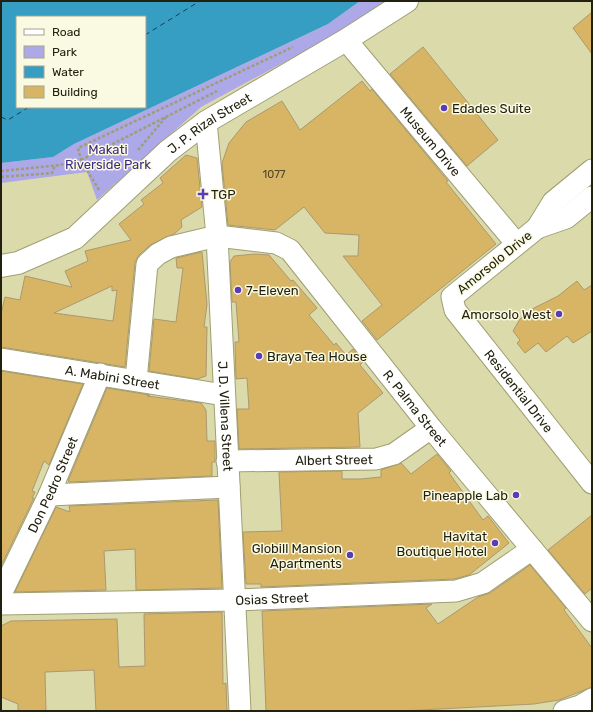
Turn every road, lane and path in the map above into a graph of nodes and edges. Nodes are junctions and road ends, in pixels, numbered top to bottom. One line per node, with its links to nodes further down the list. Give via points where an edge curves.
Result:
1 (407, 1): 2 (main road, J. P. Rizal Street)
2 (346, 40): 4 (main road, J. P. Rizal Street); 15 (street, Museum Drive)
3 (295, 46): 6 (path, via 78,148)
4 (206, 122): 14 (street, J. D. Villena Street); 16 (main road, J. P. Rizal Street, via 168,151 75,238 18,263)
5 (134, 154): 6 (path, via 166,117)
6 (79, 160): 7 (path); 11 (path, via 100,191)
7 (55, 165): 9 (path); 10 (path, via 52,173)
8 (592, 170): 13 (street, Amorsolo Drive, via 553,202)
9 (1, 171)
10 (1, 177)
11 (105, 186)
12 (592, 197): 13 (street, Amorsolo Drive, via 566,218)
13 (537, 228): 15 (street, Amorsolo Drive)
14 (217, 236): 20 (street, via 171,247 147,264); 21 (street, J. D. Villena Street); 22 (street, R. Palma Street, via 276,243 290,250)
15 (516, 243): 17 (street, Amorsolo Drive)
16 (1, 266)
17 (452, 296): 24 (street, Residential Drive, via 455,310)
18 (1, 359): 19 (street, A. Mabini Street)
19 (100, 374): 20 (street, A. Mabini Street); 26 (street, Don Pedro Street)
20 (136, 380): 21 (street, A. Mabini Street)
21 (224, 395): 23 (street, J. D. Villena Street)
22 (432, 428): 23 (street, Albert Street, via 394,454 376,459); 27 (street, R. Palma Street)
23 (227, 461): 25 (street, J. D. Villena Street)
24 (592, 483)
25 (229, 487): 26 (street); 29 (street, J. D. Villena Street)
26 (49, 495): 28 (street, Don Pedro Street)
27 (532, 549): 29 (street, Osias Street, via 483,583 456,592); 31 (street, R. Palma Street)
28 (1, 594)
29 (234, 600): 30 (street, Osias Street); 33 (street, J. D. Villena Street)
30 (1, 604)
31 (592, 621)
32 (592, 699): 34 (street)
33 (240, 711)
34 (564, 711)

